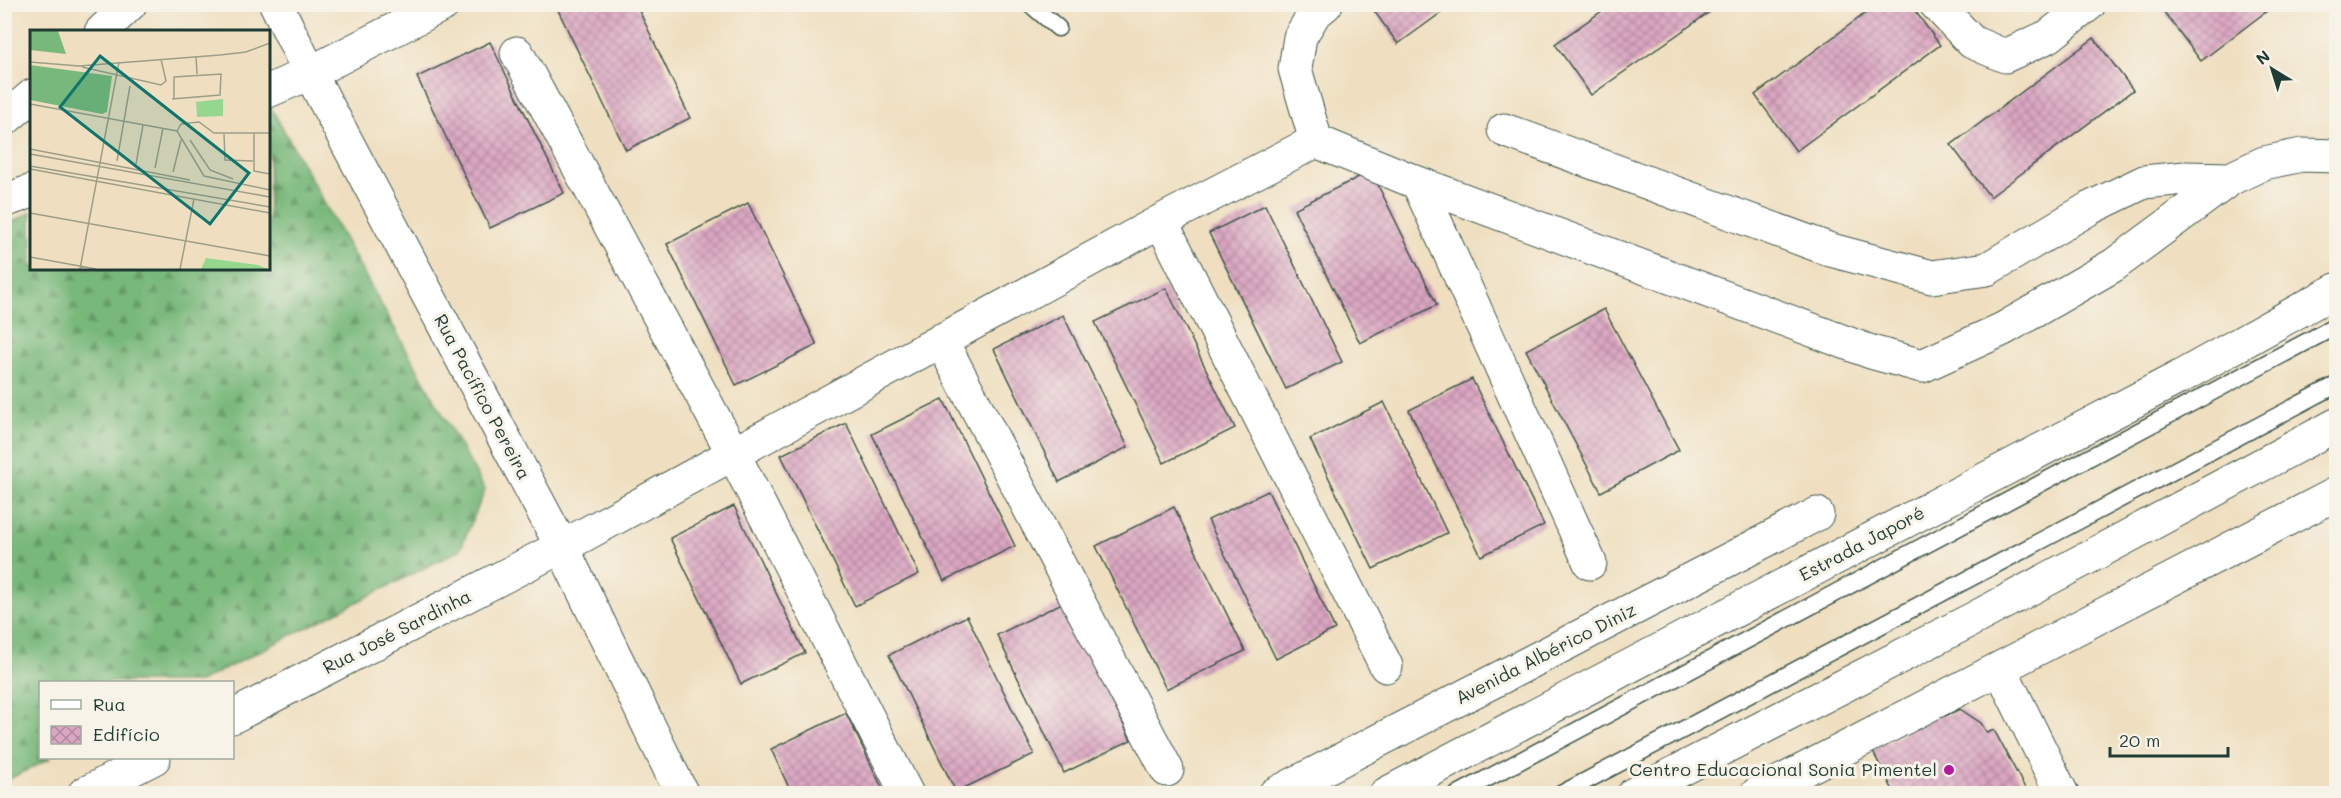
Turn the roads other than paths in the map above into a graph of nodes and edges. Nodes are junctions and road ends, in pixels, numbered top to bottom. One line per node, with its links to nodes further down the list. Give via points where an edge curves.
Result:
1 (130, 4): 9 (street)
2 (276, 4): 11 (street, Rua Pacífico Pereira)
3 (444, 4): 11 (street)
4 (1030, 4): 8 (lane)
5 (1326, 4): 16 (street, via 1314,14 1300,36 1295,69)
6 (1936, 4): 7 (street, via 1972,42 2005,56 2049,36)
7 (2089, 4)
8 (1058, 28)
9 (103, 30)
10 (517, 53): 28 (street)
11 (310, 73): 12 (street); 31 (street, Rua Pacífico Pereira)
12 (270, 90)
13 (30, 98): 14 (street)
14 (4, 120)
15 (1504, 130): 18 (street, via 1831,250 1932,277 1987,270 2090,208 2144,182)
16 (1316, 141): 19 (street); 22 (street, Rua José Sardinha)
17 (2337, 156): 18 (street, via 2302,155 2264,163)
18 (2230, 179): 19 (street, via 2114,265 2003,329 1922,366 1871,352)
19 (1418, 183): 32 (street)
20 (30, 192): 21 (street)
21 (4, 201)
22 (1161, 221): 25 (street, Rua José Sardinha); 33 (street)
23 (2337, 290): 42 (street, Estrada Japoré, via 2180,377)
24 (2337, 326): 43 (lane)
25 (941, 340): 28 (street, Rua José Sardinha); 37 (street)
26 (2337, 385): 44 (lane)
27 (2337, 425): 45 (street, via 1976,618)
28 (733, 453): 31 (street, Rua José Sardinha); 40 (street)
29 (2337, 495): 34 (street)
30 (1817, 514): 41 (street, Avenida Albérico Diniz)
31 (562, 547): 35 (street, Rua José Sardinha); 39 (street, Rua Pacífico Pereira)
32 (1590, 563)
33 (1386, 666)
34 (2000, 668): 46 (street); 47 (street)
35 (234, 716)
36 (152, 759): 38 (street)
37 (1167, 770)
38 (84, 794)
39 (682, 794)
40 (907, 794)
41 (1275, 794)
42 (1386, 794)
43 (1458, 794)
44 (1561, 794)
45 (1634, 794)
46 (1757, 794)
47 (2062, 794)

